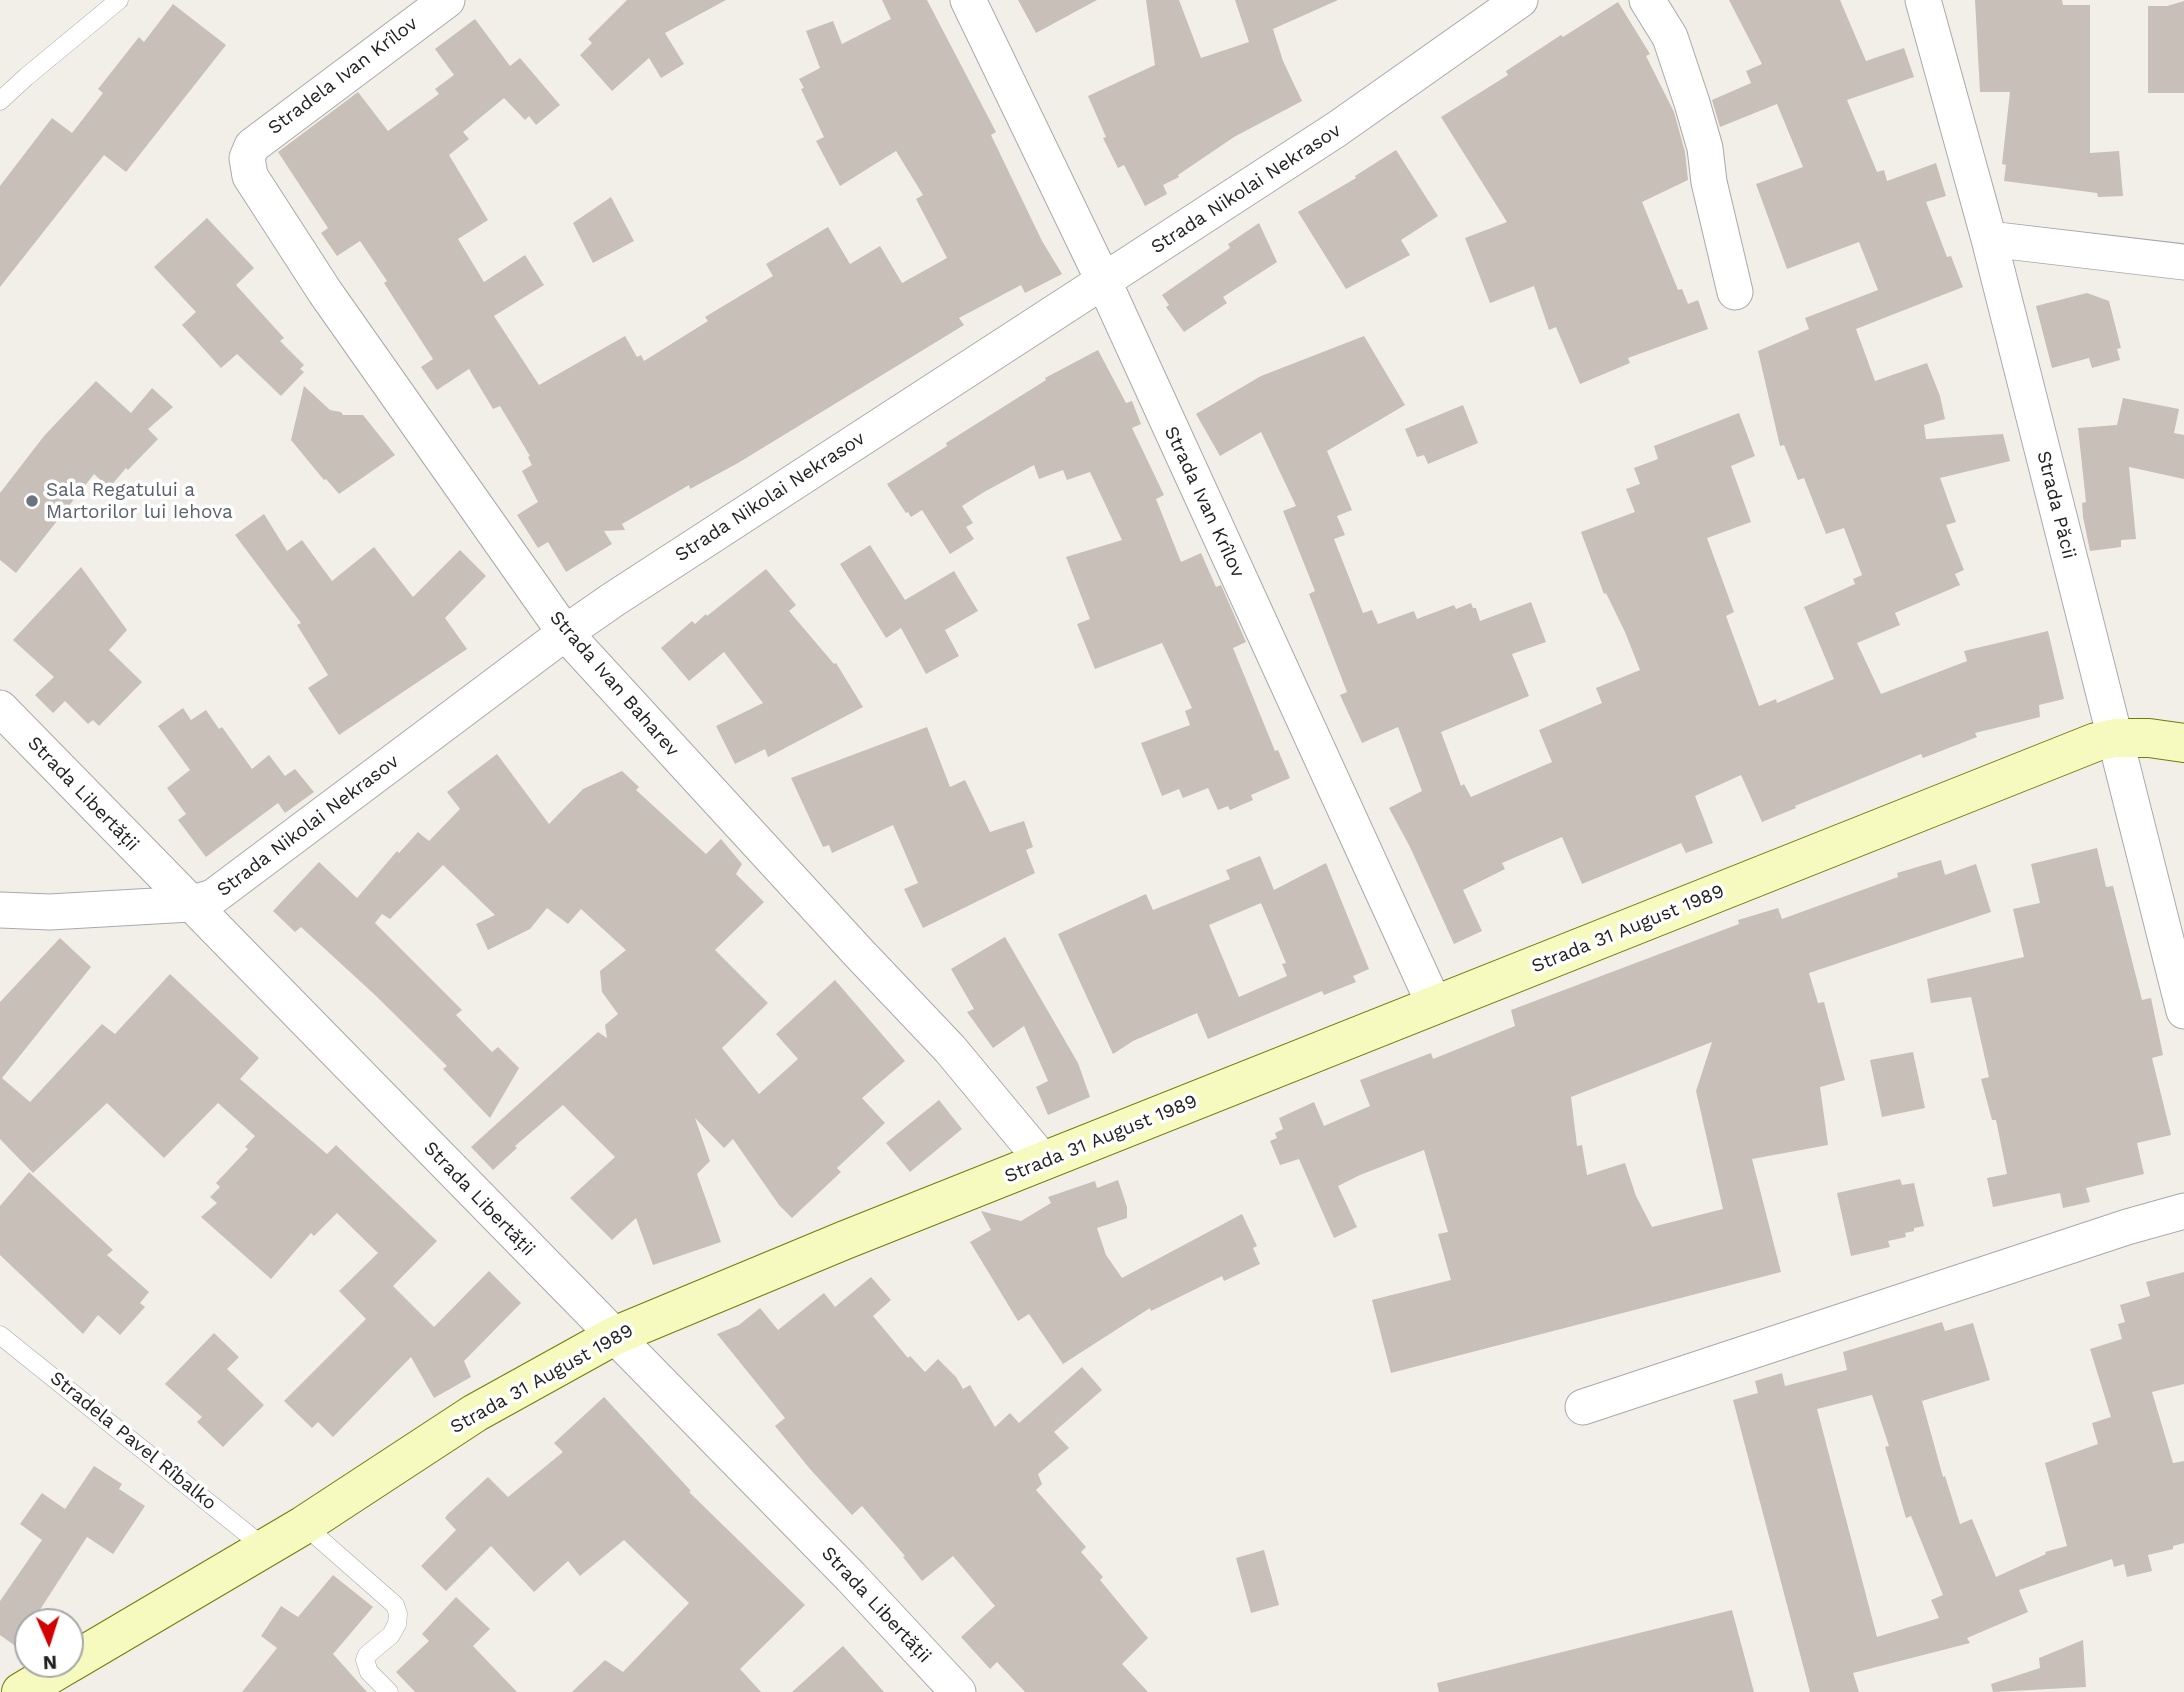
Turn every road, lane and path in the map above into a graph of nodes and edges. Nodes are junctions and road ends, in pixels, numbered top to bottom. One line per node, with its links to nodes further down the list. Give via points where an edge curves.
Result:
1 (119, 0): 7 (lane)
2 (447, 0): 8 (street, Stradela Ivan Krîlov, via 269,131 251,146)
3 (968, 0): 11 (street, Strada Ivan Krîlov)
4 (1520, 0): 11 (street, Strada Nikolai Nekrasov, via 1336,129)
5 (1647, 0): 12 (street, via 1670,37 1692,103)
6 (1923, 0): 9 (street, Strada Păcii)
7 (0, 101)
8 (247, 158): 13 (street, Strada Ivan Baharev, via 250,176 325,292)
9 (1989, 239): 10 (street); 15 (street, Strada Păcii)
10 (2184, 262)
11 (1104, 282): 13 (street, Strada Nikolai Nekrasov); 19 (street, Strada Ivan Krîlov)
12 (1735, 292)
13 (565, 633): 17 (street, Strada Nikolai Nekrasov, via 213,897); 21 (street, Strada Ivan Baharev, via 950,1049)
14 (0, 708): 17 (street, Strada Libertății)
15 (2115, 738): 16 (main road, Strada 31 August 1989); 19 (main road, Strada 31 August 1989); 20 (street, Strada Păcii)
16 (2184, 743)
17 (190, 904): 18 (street, Strada Nikolai Nekrasov, via 50,912); 24 (street, Strada Libertății)
18 (0, 910)
19 (1435, 1006): 21 (main road, Strada 31 August 1989)
20 (2184, 1011)
21 (1044, 1162): 24 (main road, Strada 31 August 1989)
22 (2184, 1210): 25 (street)
23 (0, 1335): 27 (lane, Stradela Pavel Rîbalko)
24 (614, 1336): 26 (main road, Strada 31 August 1989, via 475,1413); 32 (street, Strada Libertății)
25 (1583, 1407)
26 (304, 1525): 27 (main road, Strada 31 August 1989); 31 (lane, via 395,1605 397,1624 365,1660 369,1672)
27 (265, 1548): 28 (main road, Strada 31 August 1989)
28 (84, 1654)
29 (44, 1678): 30 (main road, Strada 31 August 1989)
30 (21, 1692)
31 (389, 1692)
32 (958, 1692)

